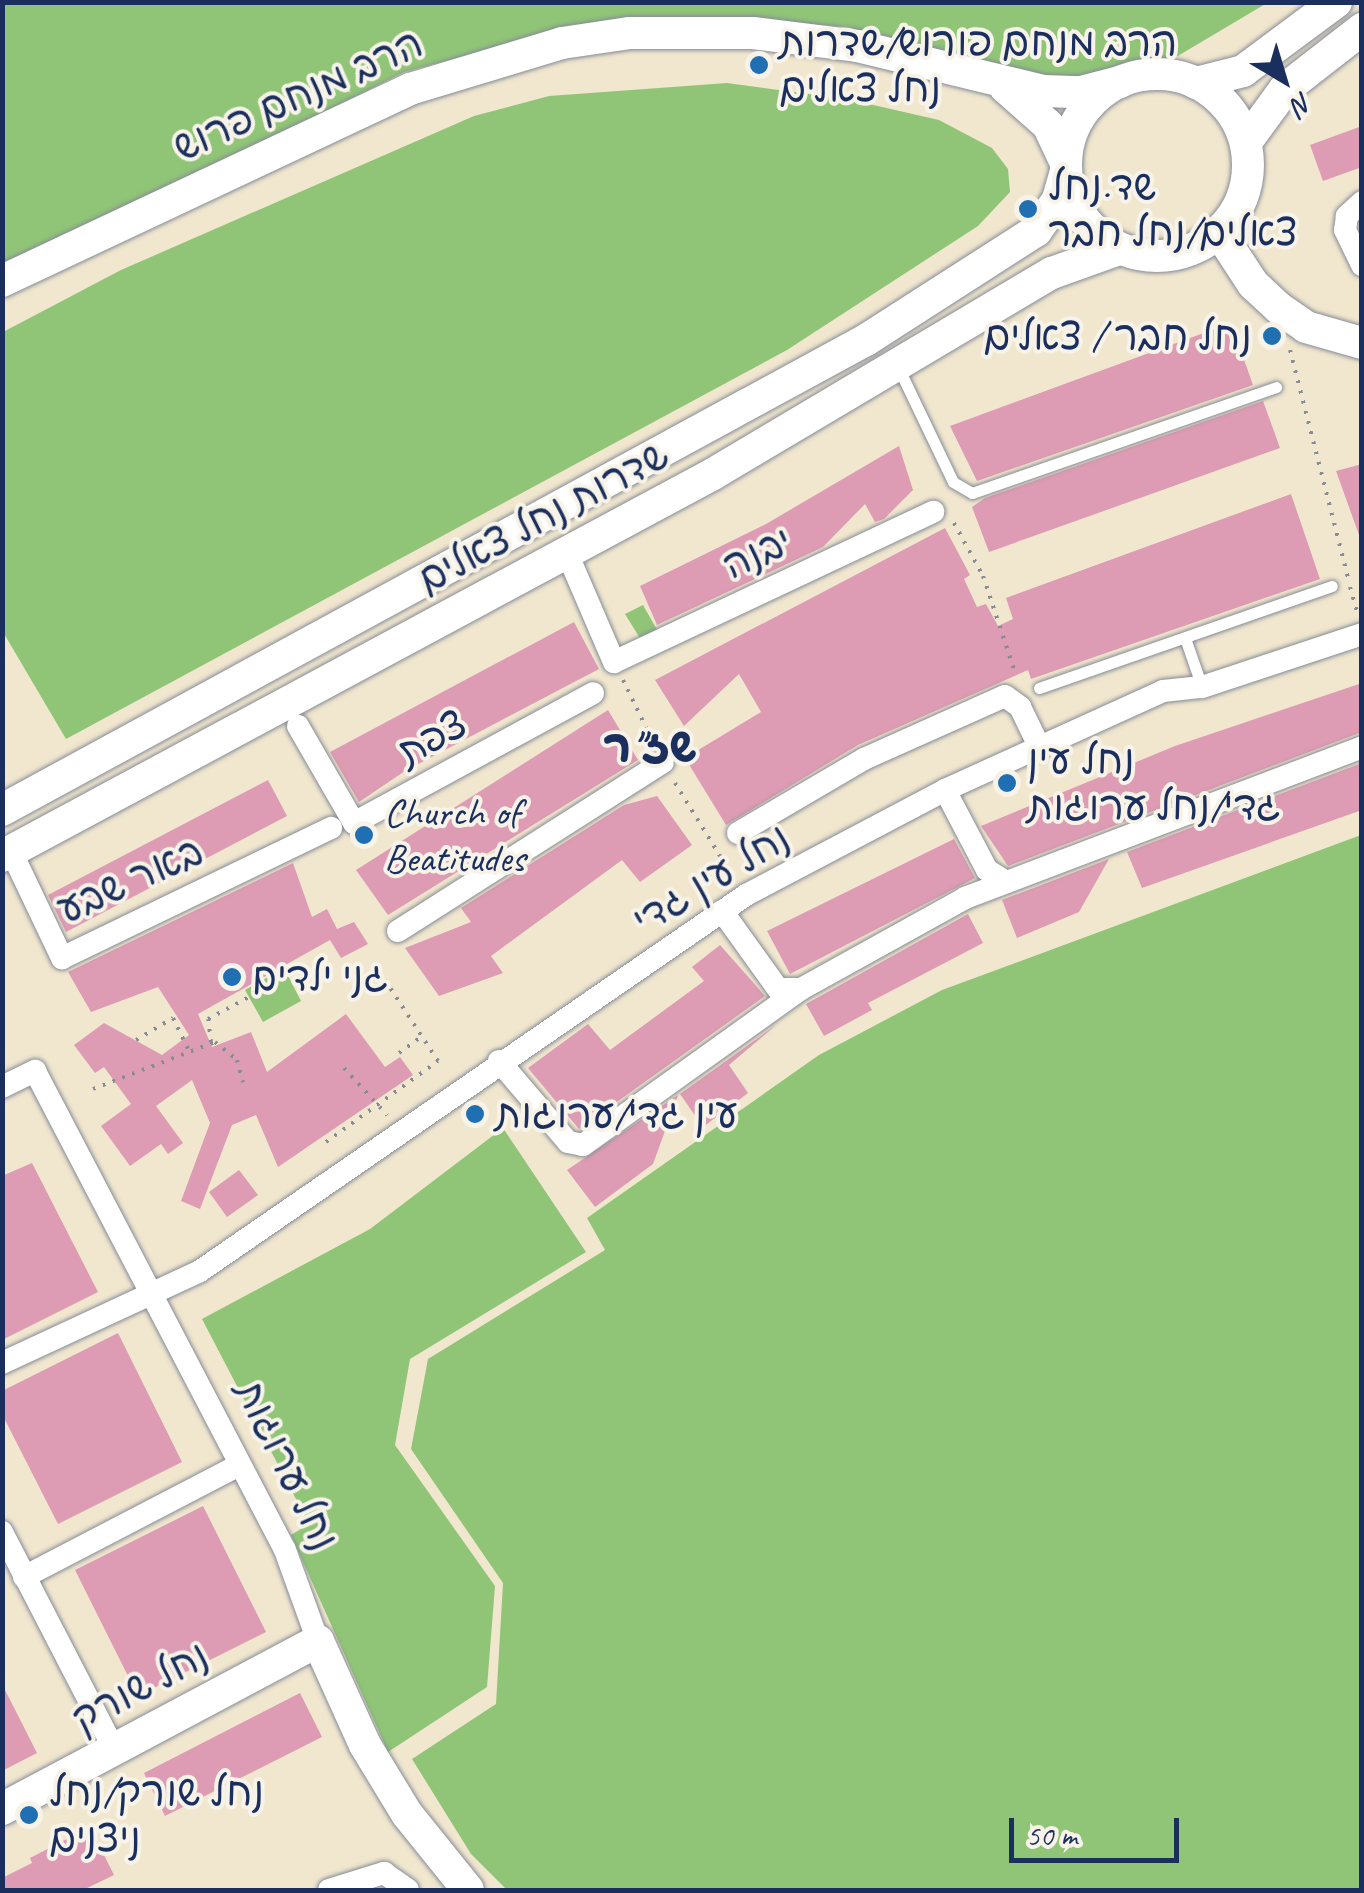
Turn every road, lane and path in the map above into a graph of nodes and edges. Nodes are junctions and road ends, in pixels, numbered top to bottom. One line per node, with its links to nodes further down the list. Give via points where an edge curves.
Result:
1 (1336, 2): 5 (main road, via 1244,71)
2 (1362, 29): 6 (main road, via 1285,89)
3 (997, 82): 4 (main road, הרב מנחם פרוש, via 1056,93); 7 (main road, הרב מנחם פרוש, via 1041,116); 12 (main road, הרב מנחם פרוש, via 857,46 753,33 630,33 562,44 410,89)
4 (1120, 82): 5 (main road, via 1158,74); 7 (main road, via 1082,115)
5 (1196, 82): 6 (main road, via 1228,107)
6 (1246, 142): 9 (main road, via 1244,193)
7 (1066, 167): 10 (main road, via 1085,222); 31 (main road, שדרות נחל צאלים, via 1058,199 1036,231 866,340)
8 (1362, 202): 11 (street, via 1347,216 1345,230)
9 (1219, 232): 10 (main road, via 1172,256); 13 (main road, via 1253,284)
10 (1119, 248): 15 (main road, שדרות נחל צאלים, via 1052,272)
11 (1362, 265)
12 (2, 281)
13 (1306, 327): 14 (main road); 20 (path, via 1290,351)
14 (1362, 342)
15 (898, 368): 16 (lane, via 953,482 972,493); 18 (main road, שדרות נחל צאלים)
16 (1276, 388)
17 (939, 509): 18 (street, יבנה, via 614,662); 22 (path, via 983,576)
18 (567, 553): 34 (main road, שדרות נחל צאלים)
19 (1332, 586): 21 (lane)
20 (1362, 632): 23 (street, נחל עין גדי)
21 (1185, 638): 23 (lane); 24 (lane)
22 (1017, 678)
23 (1202, 687): 28 (street, נחל עין גדי, via 1163,691)
24 (1038, 688)
25 (593, 693): 26 (street, צפת, via 354,823)
26 (298, 726)
27 (1362, 747): 35 (street)
28 (1040, 748): 30 (street, נחל עין גדי); 33 (street, via 1020,706 1005,696 864,759)
29 (663, 762): 37 (street)
30 (945, 790): 35 (street, via 987,870); 36 (street, נחל עין גדי)
31 (2, 810)
32 (331, 828): 34 (street, באר שבע, via 62,958)
33 (738, 833)
34 (7, 854)
35 (1006, 882): 39 (street)
36 (722, 911): 39 (street, via 778,989); 46 (street, נחל עין גדי)
37 (398, 931)
38 (383, 976): 41 (path, via 426,1035)
39 (800, 989): 46 (street, via 583,1145 568,1142)
40 (249, 997): 43 (path, via 208,1019)
41 (420, 1038): 45 (path); 51 (path, via 438,1061)
42 (136, 1040): 44 (path, via 172,1018)
43 (211, 1042): 44 (path); 48 (path, via 237,1060)
44 (188, 1049): 50 (path)
45 (399, 1053)
46 (500, 1061): 52 (street, נחל עין גדי)
47 (344, 1068): 51 (path)
48 (243, 1082)
49 (2, 1087): 54 (street, נחל ערוגות, via 34,1072)
50 (93, 1089)
51 (378, 1103): 52 (path); 53 (path)
52 (400, 1131): 54 (street, נחל עין גדי, via 254,1236)
53 (326, 1142)
54 (155, 1293): 55 (street, נחל עין גדי); 56 (street, נחל ערוגות)
55 (2, 1363)
56 (239, 1465): 58 (street); 59 (street, נחל ערוגות, via 285,1550)
57 (2, 1532): 58 (street)
58 (24, 1577): 60 (street)
59 (318, 1640): 60 (main road, נחל שורק); 64 (main road, נחל ערוגות, via 366,1745 407,1814)
60 (114, 1750): 61 (main road, נחל שורק)
61 (2, 1808)
62 (329, 1890): 63 (street, via 384,1873)
63 (408, 1890)
64 (468, 1890)

